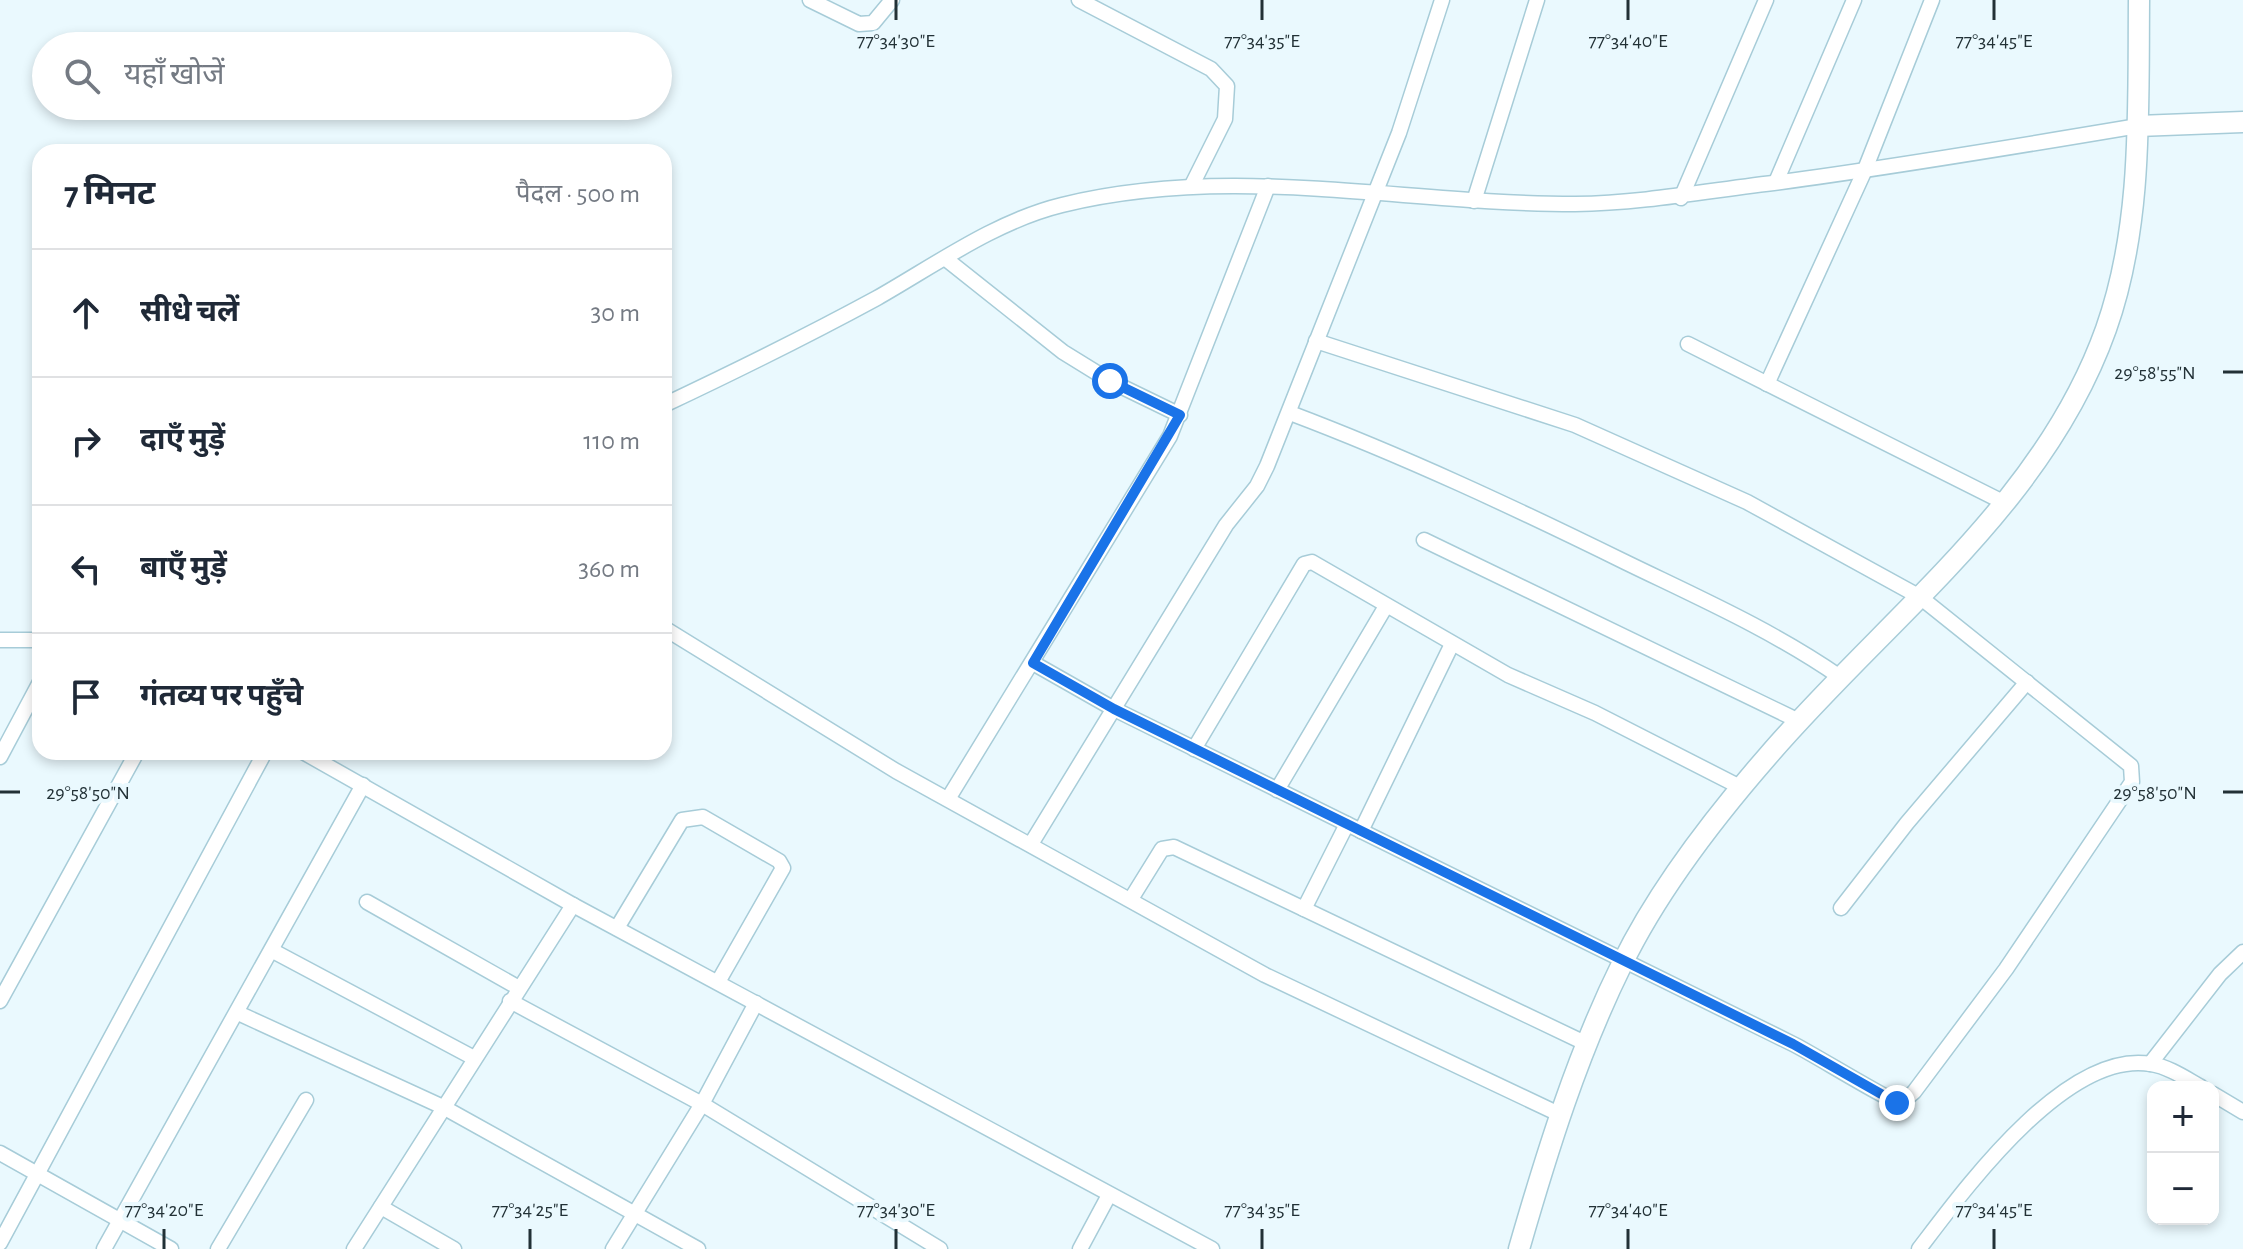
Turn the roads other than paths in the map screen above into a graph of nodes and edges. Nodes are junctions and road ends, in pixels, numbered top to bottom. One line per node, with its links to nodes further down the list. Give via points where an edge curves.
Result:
1 (810, 0): 2 (street, via 859,24 873,23)
2 (892, 0)
3 (1079, 0): 14 (street, via 1211,69 1227,86 1225,119)
4 (1442, 0): 16 (street)
5 (1537, 0): 18 (street)
6 (1766, 0): 17 (street)
7 (1854, 0): 13 (street)
8 (1932, 0): 12 (street)
9 (2139, 0): 11 (street)
10 (2243, 122): 11 (street)
11 (2138, 126): 12 (street); 26 (street, via 2124,269 2105,332 2034,467)
12 (1864, 172): 13 (street); 22 (street)
13 (1776, 182): 17 (street)
14 (1192, 185): 15 (street); 19 (street, via 1059,206 997,230)
15 (1268, 186): 16 (street); 25 (street)
16 (1374, 192): 18 (street); 20 (street)
17 (1681, 198): 18 (street, via 1572,204)
18 (1474, 201)
19 (946, 259): 23 (street, via 784,349); 25 (street, via 1063,352)
20 (1316, 341): 24 (street); 28 (street, via 1575,425 1747,502)
21 (1688, 344): 22 (street)
22 (1767, 384): 26 (street)
23 (672, 401)
24 (1290, 413): 35 (street, via 1388,450 1529,514 1758,625); 38 (street, via 1257,486 1226,525)
25 (1180, 415): 34 (street)
26 (2005, 503): 28 (street)
27 (1424, 540): 39 (street)
28 (1920, 597): 35 (street); 36 (street)
29 (1386, 606): 33 (street); 40 (street, via 1306,562); 47 (street)
30 (672, 633): 48 (street)
31 (0, 640): 32 (street)
32 (32, 640)
33 (1452, 644): 46 (street); 50 (street)
34 (1033, 663): 38 (street); 48 (street)
35 (1840, 677): 39 (street)
36 (2027, 682): 55 (street); 60 (street, via 2125,759 2134,777 2006,969 1906,1100 1891,1101 1846,1071)
37 (32, 697): 41 (street)
38 (1114, 709): 40 (street); 51 (street)
39 (1799, 721): 46 (street)
40 (1194, 749): 47 (street)
41 (0, 757)
42 (133, 760): 63 (street)
43 (261, 760): 77 (street)
44 (318, 760): 45 (street)
45 (363, 785): 54 (street); 58 (street)
46 (1742, 788): 60 (street)
47 (1277, 790): 49 (street)
48 (948, 799): 51 (street)
49 (1347, 824): 50 (street); 56 (street)
50 (1361, 831): 60 (street)
51 (1031, 844): 52 (street)
52 (1131, 899): 56 (street, via 1162,849 1170,847); 75 (street, via 1265,975)
53 (367, 902): 62 (street)
54 (573, 905): 57 (street); 62 (street)
55 (1841, 908)
56 (1304, 909): 66 (street)
57 (617, 928): 61 (street); 61 (street, via 682,820 703,817 783,868)
58 (273, 951): 65 (street); 67 (street)
59 (2243, 952): 68 (street)
60 (1623, 961): 66 (street)
61 (718, 982): 64 (street)
62 (515, 994): 67 (street); 72 (street)
63 (0, 1001)
64 (756, 1003): 72 (street); 78 (street)
65 (238, 1013): 73 (street); 81 (street)
66 (1587, 1044): 75 (street)
67 (474, 1058): 73 (street)
68 (2150, 1064): 69 (street); 94 (street, via 2087,1077 2043,1109 1971,1181)
69 (2190, 1081)
70 (2219, 1098): 74 (street)
71 (306, 1100): 85 (street)
72 (702, 1104): 80 (street); 90 (street)
73 (443, 1107): 79 (street); 80 (street)
74 (2243, 1112)
75 (1561, 1115): 93 (street)
76 (0, 1153): 77 (street)
77 (38, 1174): 81 (street); 82 (street)
78 (1109, 1195): 91 (street); 92 (street)
79 (381, 1207): 86 (street); 87 (street)
80 (634, 1213): 88 (street); 89 (street)
81 (120, 1222): 83 (street); 84 (street)
82 (0, 1243)
83 (104, 1249)
84 (171, 1249)
85 (218, 1249)
86 (354, 1249)
87 (454, 1249)
88 (613, 1249)
89 (698, 1249)
90 (940, 1249)
91 (1080, 1249)
92 (1212, 1249)
93 (1519, 1249)
94 (1919, 1249)

